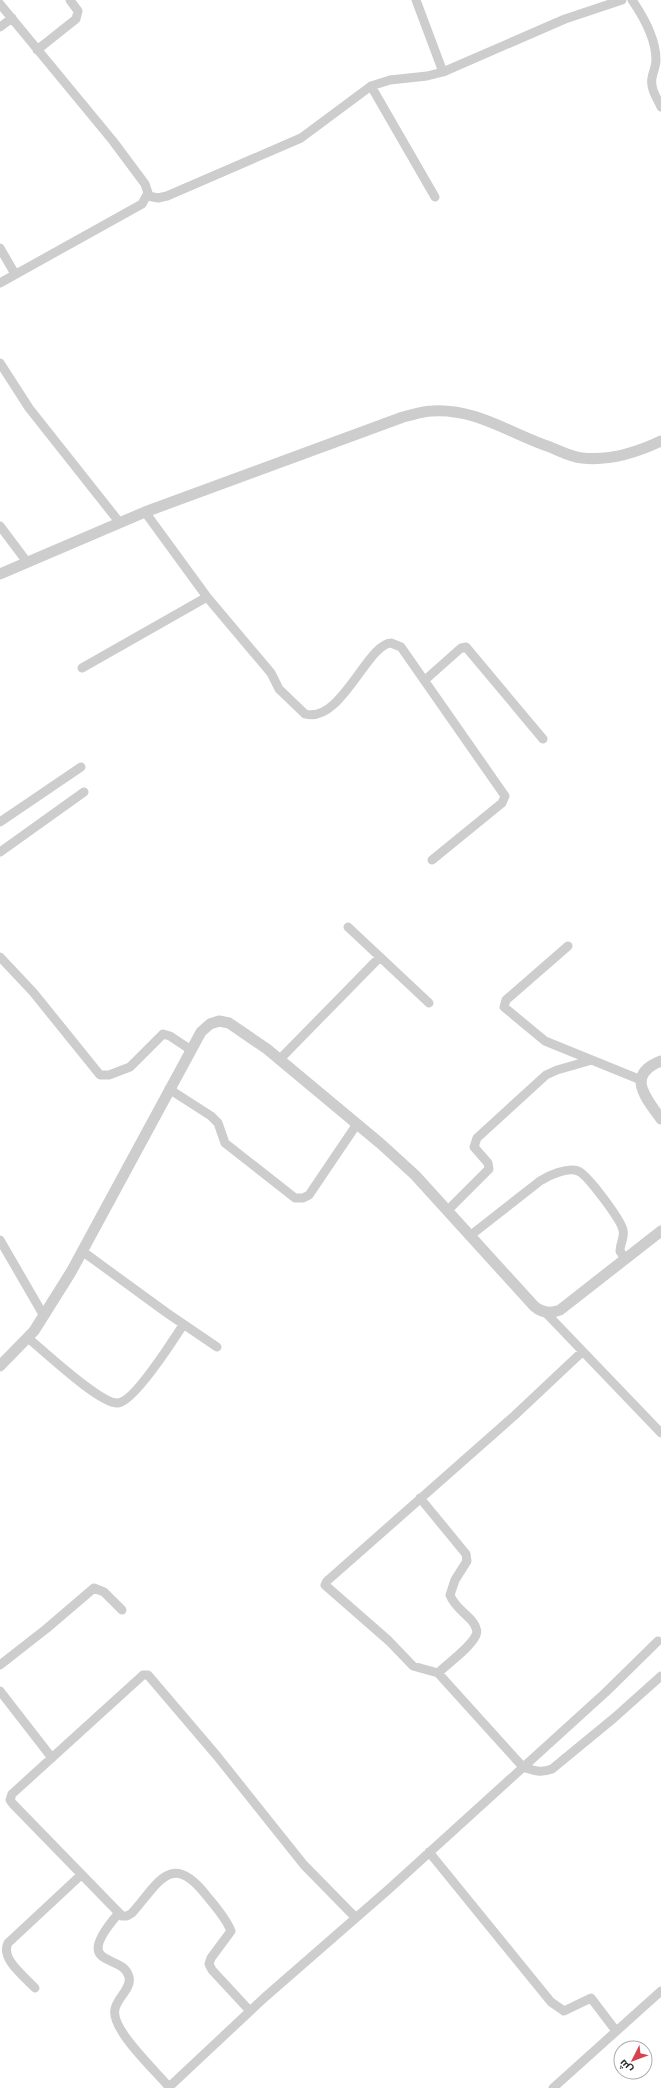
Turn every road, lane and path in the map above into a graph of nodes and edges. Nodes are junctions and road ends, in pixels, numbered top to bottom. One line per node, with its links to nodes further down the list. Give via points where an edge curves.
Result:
1 (70, 0): 8 (street, via 78,11 76,19)
2 (416, 0): 9 (street)
3 (622, 0): 9 (street, via 565,19)
4 (632, 0): 11 (street, via 640,12 654,47 656,60 653,90)
5 (0, 4): 6 (street)
6 (12, 18): 7 (street); 8 (street)
7 (0, 27)
8 (37, 50): 12 (street, via 132,166 147,187)
9 (443, 72): 10 (street, via 390,80)
10 (371, 86): 12 (street, via 317,128 292,143 167,196); 13 (street)
11 (661, 107)
12 (148, 196): 15 (street, via 142,204)
13 (435, 197)
14 (0, 248): 15 (street)
15 (15, 274): 16 (street)
16 (0, 283)
17 (0, 363): 20 (street, via 29,408)
18 (661, 441): 19 (street, via 614,457 581,458 536,442 487,420 463,413 432,411 403,418)
19 (146, 512): 20 (street); 24 (street)
20 (120, 523): 22 (street)
21 (0, 526): 22 (street)
22 (27, 562): 23 (street)
23 (0, 574)
24 (206, 597): 25 (street); 26 (street, via 271,673 279,689 305,714 319,714 333,704 360,674 378,648 387,643 401,647)
25 (82, 668)
26 (425, 680): 27 (street, via 461,648 466,647); 32 (street, via 463,738 506,796 502,803)
27 (544, 739)
28 (81, 767): 30 (street)
29 (84, 792): 31 (street)
30 (0, 822)
31 (0, 852)
32 (432, 860)
33 (348, 927): 36 (street)
34 (568, 946): 40 (street, via 506,1000 504,1006 540,1039)
35 (0, 957): 38 (street, via 33,992 100,1075 108,1075 130,1066 163,1034)
36 (380, 957): 37 (street); 39 (street)
37 (429, 1003)
38 (191, 1050): 39 (street, via 201,1032 210,1024 219,1021 236,1027); 43 (street)
39 (279, 1060): 45 (street)
40 (592, 1060): 42 (street); 46 (street, via 546,1075 477,1138 475,1149 488,1163 489,1169)
41 (661, 1061): 42 (street, via 648,1068)
42 (641, 1080): 44 (street, via 644,1096)
43 (169, 1090): 45 (street, via 212,1116 225,1143 295,1198 309,1195); 50 (street)
44 (661, 1119)
45 (357, 1124): 46 (street, via 416,1175)
46 (448, 1210): 48 (street)
47 (661, 1231): 51 (street)
48 (471, 1235): 51 (street, via 540,1181 574,1170 584,1175 620,1221 624,1233 620,1251); 52 (street, via 534,1306)
49 (0, 1240): 53 (street)
50 (82, 1251): 53 (street); 54 (street)
51 (625, 1259): 52 (street, via 560,1310)
52 (546, 1313): 57 (street)
53 (44, 1316): 55 (street)
54 (183, 1325): 55 (street, via 158,1363 129,1398 118,1403 96,1395); 56 (street)
55 (28, 1338): 58 (street)
56 (217, 1347)
57 (582, 1352): 59 (street); 60 (street)
58 (0, 1366)
59 (661, 1433)
60 (420, 1498): 64 (street, via 466,1554 467,1561 455,1580 450,1595 455,1604 474,1623 476,1629 472,1641); 64 (street, via 325,1585 389,1641 413,1666)
61 (122, 1610): 63 (street, via 104,1592 94,1588)
62 (658, 1641): 68 (street)
63 (0, 1665)
64 (438, 1673): 68 (street)
65 (661, 1676): 68 (street, via 552,1769 540,1771)
66 (0, 1691): 67 (street)
67 (52, 1758): 70 (street, via 12,1794 10,1800); 72 (street, via 143,1675 148,1675 218,1756 304,1865)
68 (523, 1767): 69 (street)
69 (429, 1852): 72 (street); 76 (street, via 551,2002 564,2011 590,1998)
70 (81, 1875): 71 (street); 73 (street, via 6,1948 8,1958)
71 (118, 1914): 75 (street, via 127,1916 132,1913 155,1884 168,1876 177,1873 186,1875 199,1886 231,1931 209,1964); 77 (street, via 99,1939 98,1947 107,1961 127,1970 129,1976 129,1985 117,2001 115,2020 129,2041)
72 (355, 1917): 75 (street)
73 (35, 1988)
74 (661, 1991): 76 (street)
75 (250, 2011): 77 (street)
76 (616, 2031): 78 (street)
77 (168, 2087)
78 (553, 2088)

